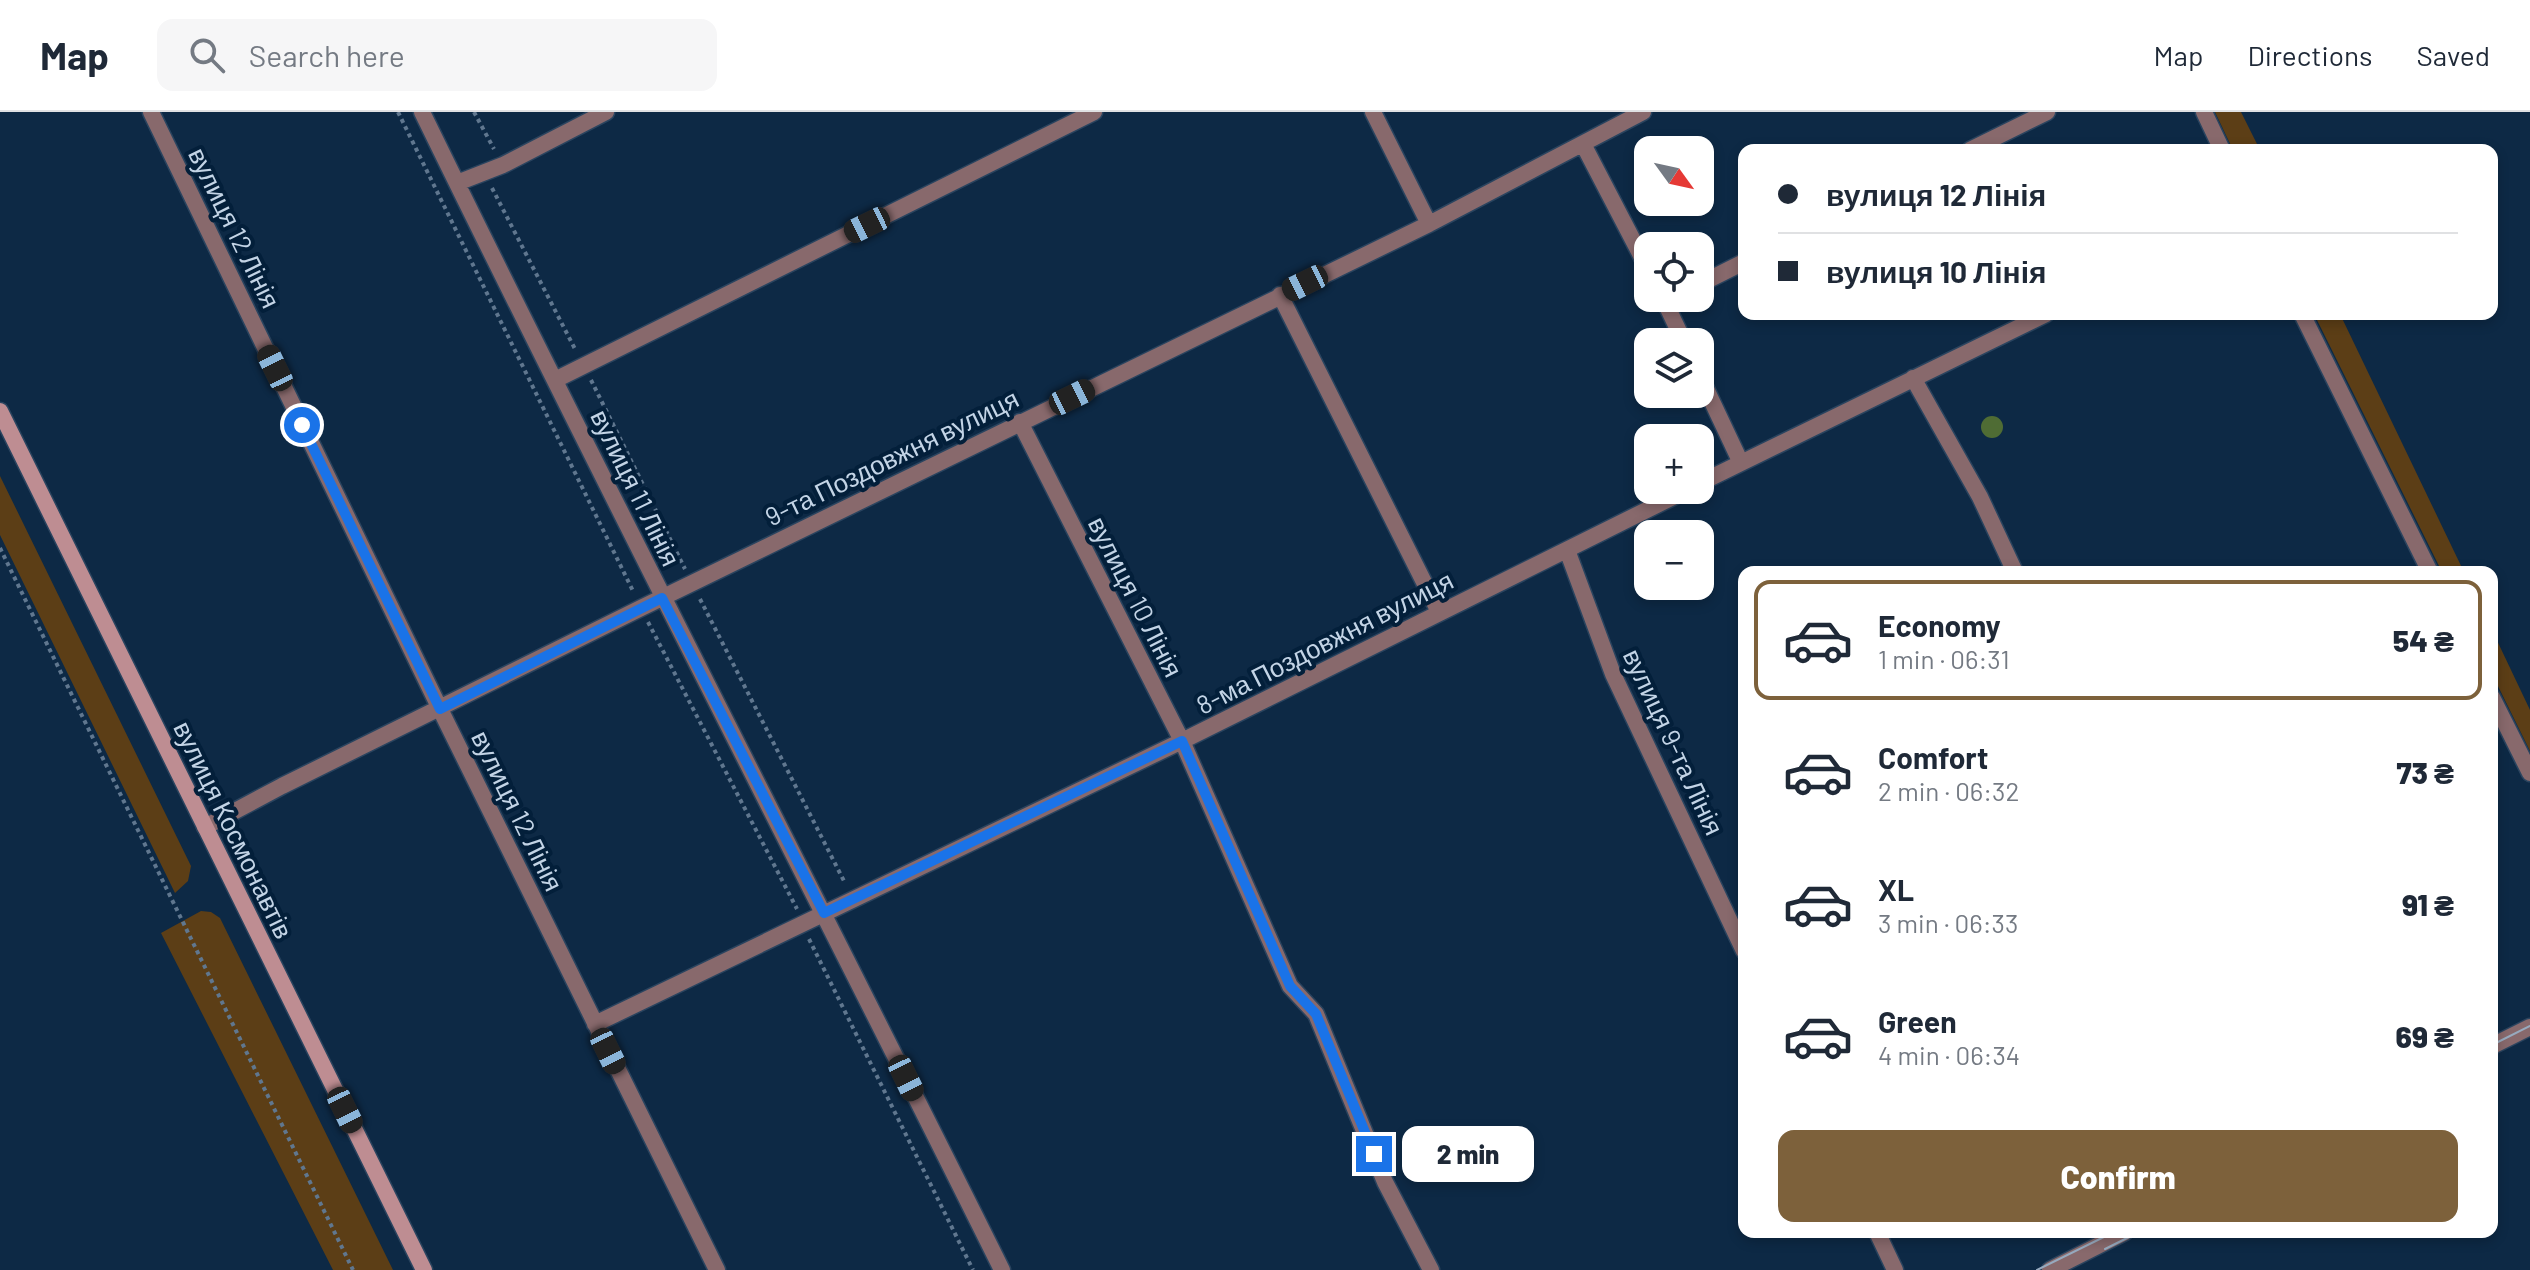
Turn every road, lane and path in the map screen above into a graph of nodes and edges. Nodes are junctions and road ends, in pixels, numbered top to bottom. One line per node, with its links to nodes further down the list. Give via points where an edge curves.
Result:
1 (151, 112): 39 (street, вулиця 12 Лінія)
2 (398, 112): 37 (path)
3 (422, 112): 15 (street, вулиця 11 Лінія)
4 (474, 112): 14 (path)
5 (606, 112): 14 (street)
6 (1094, 112): 24 (street)
7 (1373, 112): 16 (street)
8 (1643, 112): 11 (street, 9-та Поздовжня вулиця)
9 (2047, 112): 12 (street)
10 (2204, 112): 13 (street)
11 (1583, 144): 16 (street, 9-та Поздовжня вулиця); 17 (street)
12 (1982, 144)
13 (2219, 144)
14 (503, 165): 15 (street)
15 (457, 183): 24 (street, вулиця 11 Лінія)
16 (1429, 224): 20 (street, 9-та Поздовжня вулиця)
17 (1634, 242)
18 (1738, 265): 19 (street)
19 (1714, 277)
20 (1280, 295): 27 (street, 9-та Поздовжня вулиця); 38 (street)
21 (2034, 320): 23 (street)
22 (2305, 320): 34 (street)
23 (1913, 378): 28 (street); 33 (street)
24 (555, 380): 36 (street, вулиця 11 Лінія)
25 (1714, 406): 28 (street)
26 (0, 411): 43 (main road, вулиця Космонавтів)
27 (1020, 422): 35 (street, 9-та Поздовжня вулиця); 41 (street, вулиця 10 Лінія)
28 (1741, 463): 29 (street)
29 (1714, 476)
30 (1659, 504): 32 (street, 8-ма Поздовжня вулиця)
31 (0, 548): 53 (path)
32 (1567, 550): 38 (street, 8-ма Поздовжня вулиця); 47 (street, вулиця 9-та Лінія, via 1613,674)
33 (2012, 566)
34 (2427, 566)
35 (692, 583): 36 (street, 9-та Поздовжня вулиця); 44 (path)
36 (662, 598): 37 (street, 9-та Поздовжня вулиця); 45 (street, вулиця 11 Лінія)
37 (641, 608): 39 (street, 9-та Поздовжня вулиця); 46 (path)
38 (1439, 612): 41 (street, 8-ма Поздовжня вулиця)
39 (440, 709): 43 (street, 9-та Поздовжня вулиця); 48 (street, вулиця 12 Лінія)
40 (2498, 709): 42 (street)
41 (1182, 741): 44 (street, 8-ма Поздовжня вулиця); 58 (street, вулиця 10 Лінія, via 1290,986 1316,1014 1385,1182)
42 (2530, 773)
43 (205, 827): 54 (main road, вулиця Космонавтів)
44 (854, 899): 45 (street, 8-ма Поздовжня вулиця)
45 (824, 913): 46 (street, 8-ма Поздовжня вулиця); 57 (street, вулиця 11 Лінія)
46 (805, 923): 48 (street, 8-ма Поздовжня вулиця); 56 (path, via 816,955)
47 (1738, 938)
48 (595, 1024): 55 (street, вулиця 12 Лінія)
49 (2530, 1027): 50 (street)
50 (2498, 1043)
51 (1880, 1238): 59 (street)
52 (2113, 1238): 60 (street)
53 (353, 1270)
54 (424, 1270)
55 (717, 1270)
56 (973, 1270)
57 (1002, 1270)
58 (1431, 1270)
59 (1895, 1270)
60 (2050, 1270)

